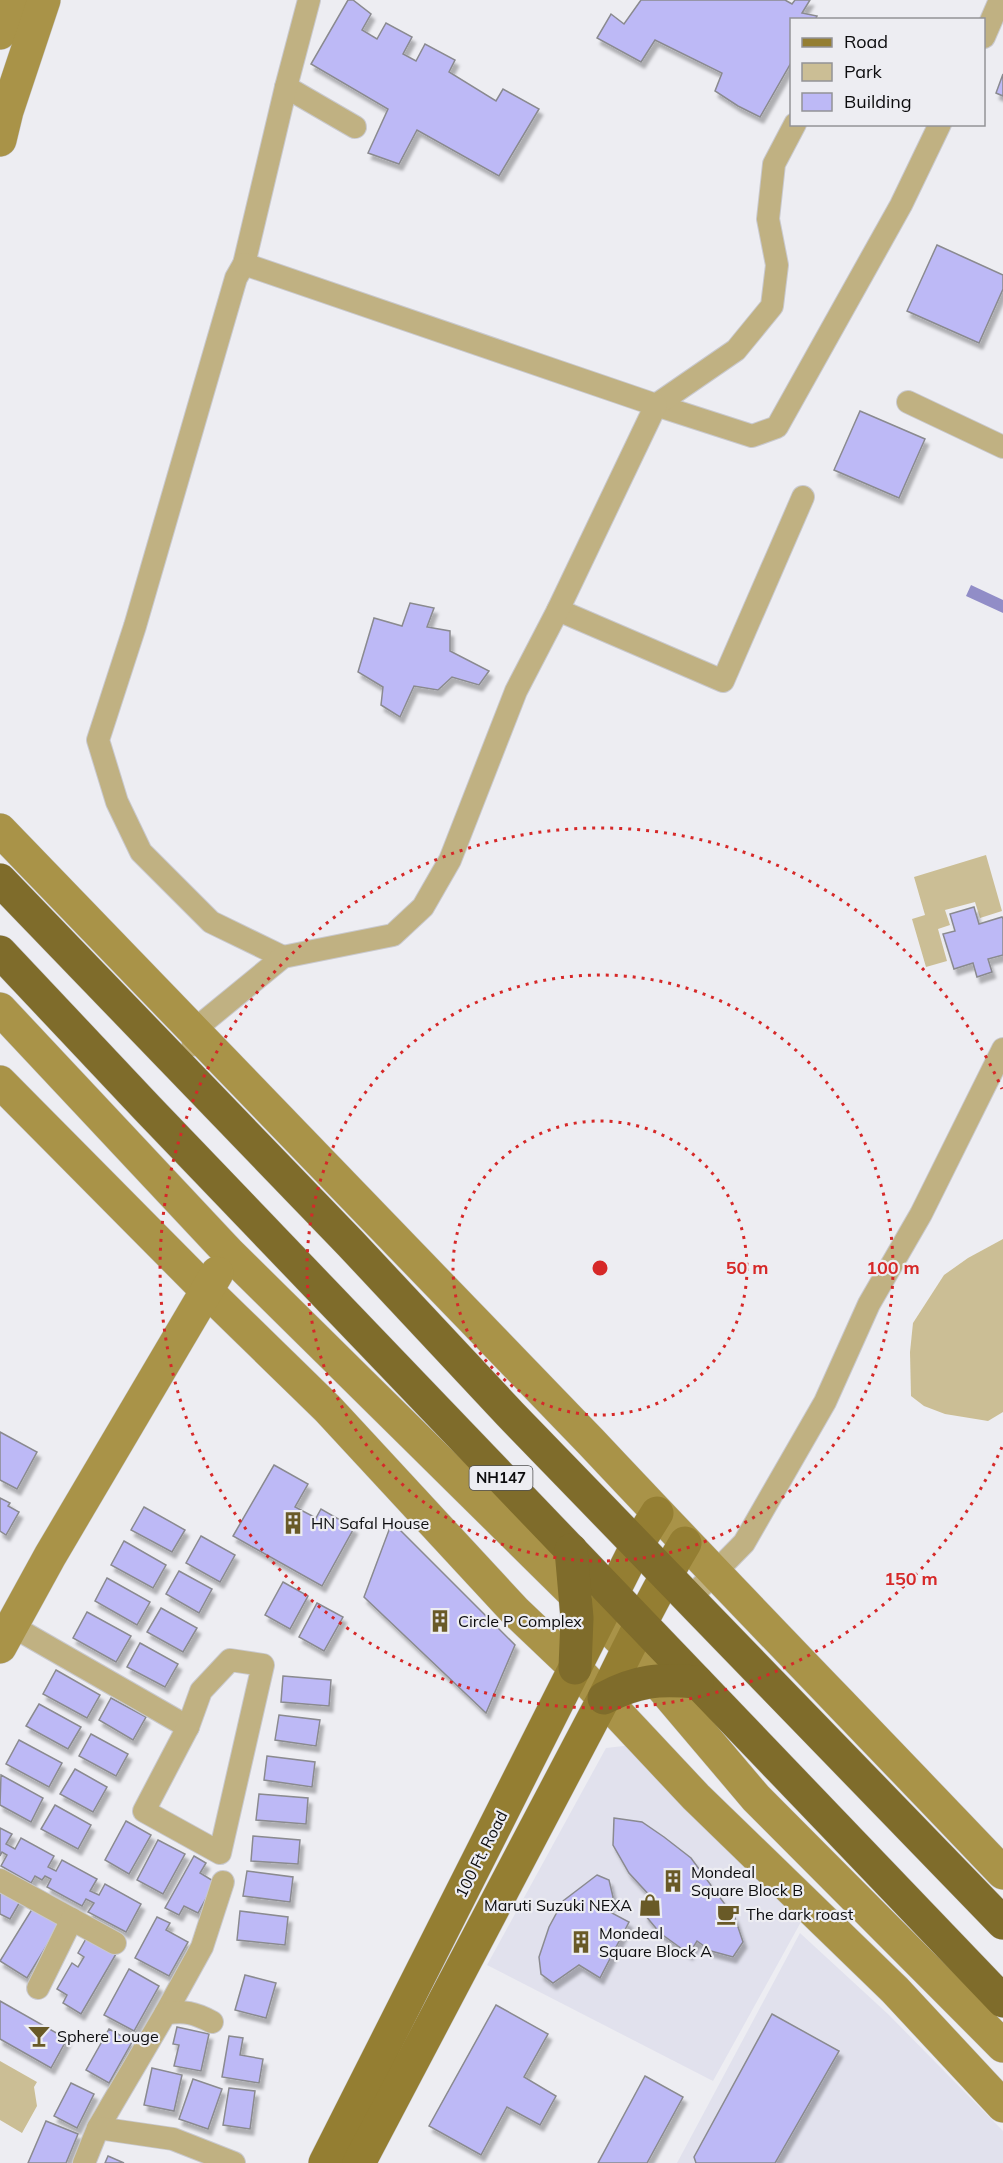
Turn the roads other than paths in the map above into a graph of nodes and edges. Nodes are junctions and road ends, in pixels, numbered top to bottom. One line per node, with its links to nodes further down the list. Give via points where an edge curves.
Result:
1 (11, 0): 5 (street)
2 (45, 0): 11 (street)
3 (309, 0): 7 (street)
4 (1000, 0): 6 (street)
5 (0, 33)
6 (985, 35)
7 (286, 87): 10 (street); 12 (street)
8 (794, 126): 14 (street, via 774,164 768,219 777,265 772,306 736,350)
9 (939, 126): 14 (street, via 901,205 777,427 752,436)
10 (355, 127)
11 (0, 140)
12 (244, 264): 14 (street); 21 (street, via 236,278 98,740 117,802 141,852 211,922)
13 (908, 402): 15 (street)
14 (656, 405): 17 (street)
15 (1003, 447)
16 (803, 497): 17 (street, via 723,681)
17 (558, 610): 21 (street, via 516,692 450,860 423,908 393,935)
18 (0, 830): 23 (street)
19 (0, 880): 25 (highway, NH147)
20 (0, 952): 34 (highway, NH147)
21 (283, 957): 23 (street)
22 (0, 1009): 27 (street)
23 (194, 1030): 25 (street); 29 (street)
24 (1003, 1049): 35 (street, via 921,1214 869,1304 825,1402 744,1543)
25 (190, 1077): 30 (highway, NH147)
26 (0, 1082): 28 (street)
27 (228, 1252): 28 (street); 37 (street)
28 (208, 1292): 41 (street); 43 (street, via 328,1409 515,1611)
29 (538, 1387): 30 (street); 31 (street)
30 (510, 1414): 33 (highway, NH147)
31 (657, 1513): 32 (street); 33 (main road, 100 Ft. Road)
32 (686, 1544): 35 (street); 36 (main road)
33 (637, 1545): 36 (highway, NH147); 39 (main road, 100 Ft. Road)
34 (571, 1551): 37 (highway); 39 (highway, NH147)
35 (715, 1574): 38 (street); 42 (street)
36 (666, 1575): 38 (highway, NH147); 40 (main road)
37 (575, 1593): 39 (street); 43 (highway)
38 (689, 1599): 46 (highway, NH147)
39 (606, 1607): 40 (highway, NH147); 43 (main road, 100 Ft. Road)
40 (635, 1635): 44 (street); 45 (highway, NH147); 47 (main road)
41 (6, 1636): 48 (street)
42 (798, 1659): 46 (street); 49 (street)
43 (575, 1668): 47 (street); 64 (main road, 100 Ft. Road)
44 (658, 1681): 45 (highway); 47 (highway, via 624,1687); 59 (street, via 756,1798)
45 (697, 1682): 56 (highway, NH147)
46 (773, 1686): 53 (highway, NH147)
47 (604, 1698): 60 (street, via 696,1797 895,1990); 65 (main road)
48 (188, 1727): 48 (street, via 144,1811 220,1853 262,1665 230,1660 201,1690)
49 (1003, 1873)
50 (0, 1880): 52 (street)
51 (223, 1882): 57 (street, via 202,1947)
52 (72, 1919): 54 (street); 55 (street)
53 (1002, 1919)
54 (116, 1943)
55 (38, 1988)
56 (1003, 2001)
57 (165, 2014): 58 (street, via 180,2011); 61 (street)
58 (212, 2022)
59 (1003, 2046)
60 (1003, 2106)
61 (98, 2128): 62 (street); 63 (street, via 174,2139)
62 (84, 2163)
63 (234, 2163)
64 (325, 2163)
65 (359, 2163)

